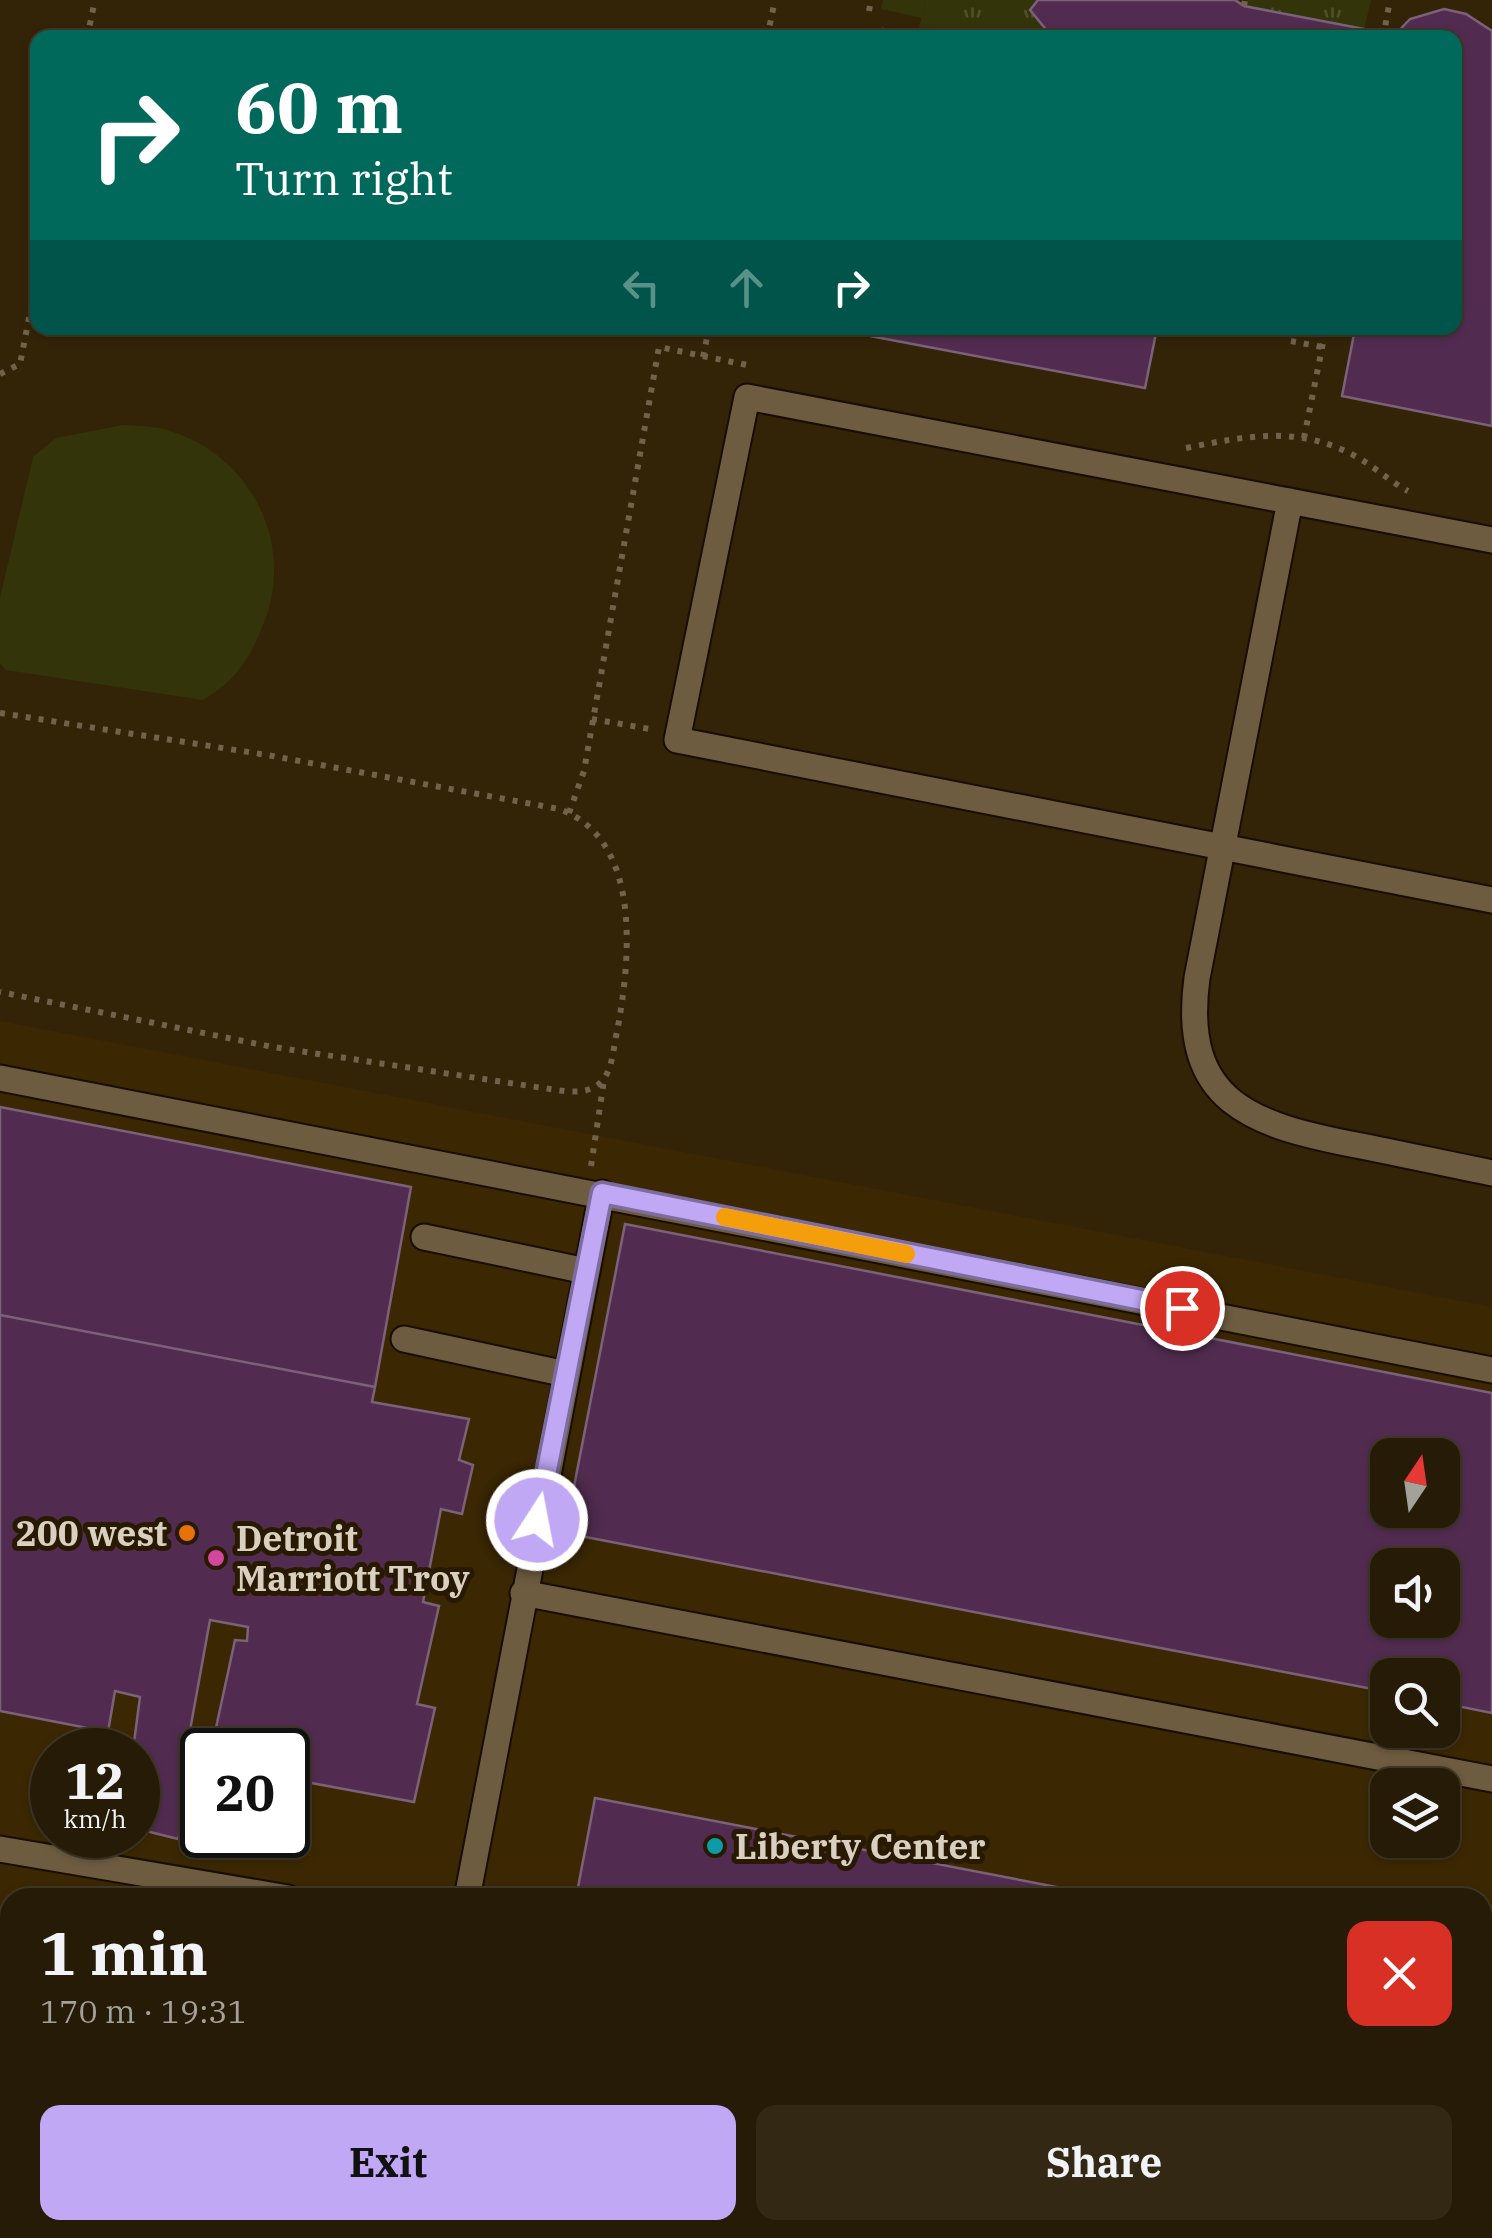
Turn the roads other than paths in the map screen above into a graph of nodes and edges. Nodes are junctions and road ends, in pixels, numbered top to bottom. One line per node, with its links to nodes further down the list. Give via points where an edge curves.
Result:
1 (1290, 501): 2 (lane); 3 (lane); 3 (lane, via 746,397 678,740)
2 (1492, 540)
3 (1223, 848): 4 (lane); 6 (lane, via 1194,1015 1200,1053 1221,1090 1278,1128)
4 (1492, 900)
5 (0, 1078): 7 (lane)
6 (1492, 1173)
7 (594, 1192): 9 (lane); 11 (lane)
8 (424, 1237): 9 (lane)
9 (586, 1271): 12 (lane)
10 (404, 1339): 12 (lane)
11 (1492, 1370)
12 (566, 1374): 13 (lane)
13 (523, 1593): 14 (lane); 17 (lane)
14 (1492, 1779)
15 (0, 1849): 16 (lane)
16 (229, 1888)
17 (469, 1888)

